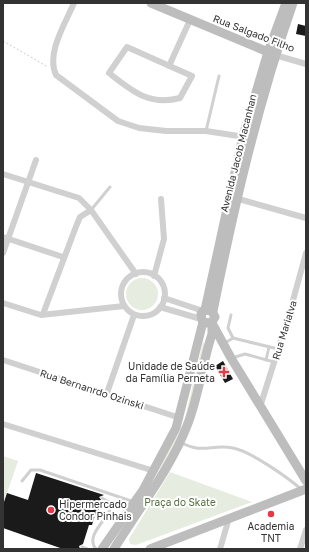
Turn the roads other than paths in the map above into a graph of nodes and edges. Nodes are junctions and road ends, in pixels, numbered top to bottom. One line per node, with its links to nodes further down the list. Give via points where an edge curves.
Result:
1 (74, 3): 10 (street, via 53,57 52,66 56,75 118,121 139,128)
2 (151, 3): 5 (main road, Rua Salgado Filho)
3 (286, 3): 6 (main road, Avenida Jacob Macanhan)
4 (293, 3): 6 (main road, Avenida Jacob Macanhan)
5 (190, 20): 6 (main road, Rua Salgado Filho); 8 (street)
6 (271, 54): 7 (street, Rua Salgado Filho); 11 (main road, Avenida Jacob Macanhan)
7 (306, 64)
8 (169, 66): 8 (street, via 127,47 109,74 144,98 180,98 192,76)
9 (218, 76): 10 (lane)
10 (206, 131): 11 (street)
11 (247, 138): 16 (main road, Avenida Jacob Macanhan)
12 (36, 160): 14 (street)
13 (3, 174): 14 (street)
14 (28, 182): 18 (street, via 79,198); 20 (street)
15 (110, 187): 18 (lane)
16 (234, 198): 19 (street); 33 (main road, Avenida Jacob Macanhan)
17 (161, 199): 25 (street, via 164,239)
18 (91, 210): 23 (street, via 80,217); 24 (street)
19 (306, 218)
20 (6, 237): 21 (street); 23 (street)
21 (3, 253)
22 (306, 253): 39 (street, Rua Marialva)
23 (63, 258): 30 (street)
24 (136, 274): 25 (street, via 146,273); 28 (street, via 128,278 122,288 121,299)
25 (154, 276): 26 (street, via 162,285)
26 (164, 298): 29 (street); 33 (street)
27 (3, 303): 30 (street, via 35,314)
28 (124, 306): 30 (street); 31 (street)
29 (160, 307): 31 (street, via 148,316); 33 (street)
30 (43, 314)
31 (134, 315): 44 (street)
32 (231, 315): 34 (lane, via 228,328)
33 (206, 316): 35 (main road, Avenida Jacob Macanhan); 36 (main road, Avenida Jacob Macanhan, via 212,334); 37 (main road)
34 (233, 338): 37 (lane); 38 (lane)
35 (198, 339): 36 (main road); 46 (main road, Avenida Jacob Macanhan)
36 (209, 343): 48 (main road, Avenida Jacob Macanhan, via 191,416)
37 (222, 344): 40 (main road)
38 (269, 347): 39 (lane); 42 (lane)
39 (278, 349): 43 (street, Rua Marialva)
40 (231, 358): 42 (lane, via 245,354); 45 (main road)
41 (3, 360): 44 (street, Rua Bernanrdo Ozinski)
42 (266, 360): 43 (lane)
43 (274, 362): 45 (street, Rua Marialva)
44 (107, 393): 46 (street, Rua Bernanrdo Ozinski)
45 (260, 407): 51 (main road)
46 (180, 418): 49 (main road, Avenida Jacob Macanhan)
47 (3, 424): 49 (street)
48 (180, 442): 51 (lane, via 195,449 224,447 239,450); 56 (main road, Avenida Jacob Macanhan, via 152,493)
49 (154, 471): 53 (main road, Avenida Jacob Macanhan)
50 (22, 481): 53 (lane, via 31,470 40,470)
51 (305, 487): 54 (main road)
52 (102, 498): 59 (lane, via 112,505 92,538 92,545)
53 (135, 502): 60 (main road, Avenida Jacob Macanhan)
54 (229, 518): 63 (main road); 64 (street)
55 (306, 530): 65 (street)
56 (123, 535): 61 (main road, Avenida Jacob Macanhan); 62 (main road)
57 (82, 547): 58 (lane)
58 (87, 549)
59 (96, 549)
60 (102, 549)
61 (114, 549)
62 (125, 549)
63 (150, 549)
64 (220, 549)
65 (300, 549)

